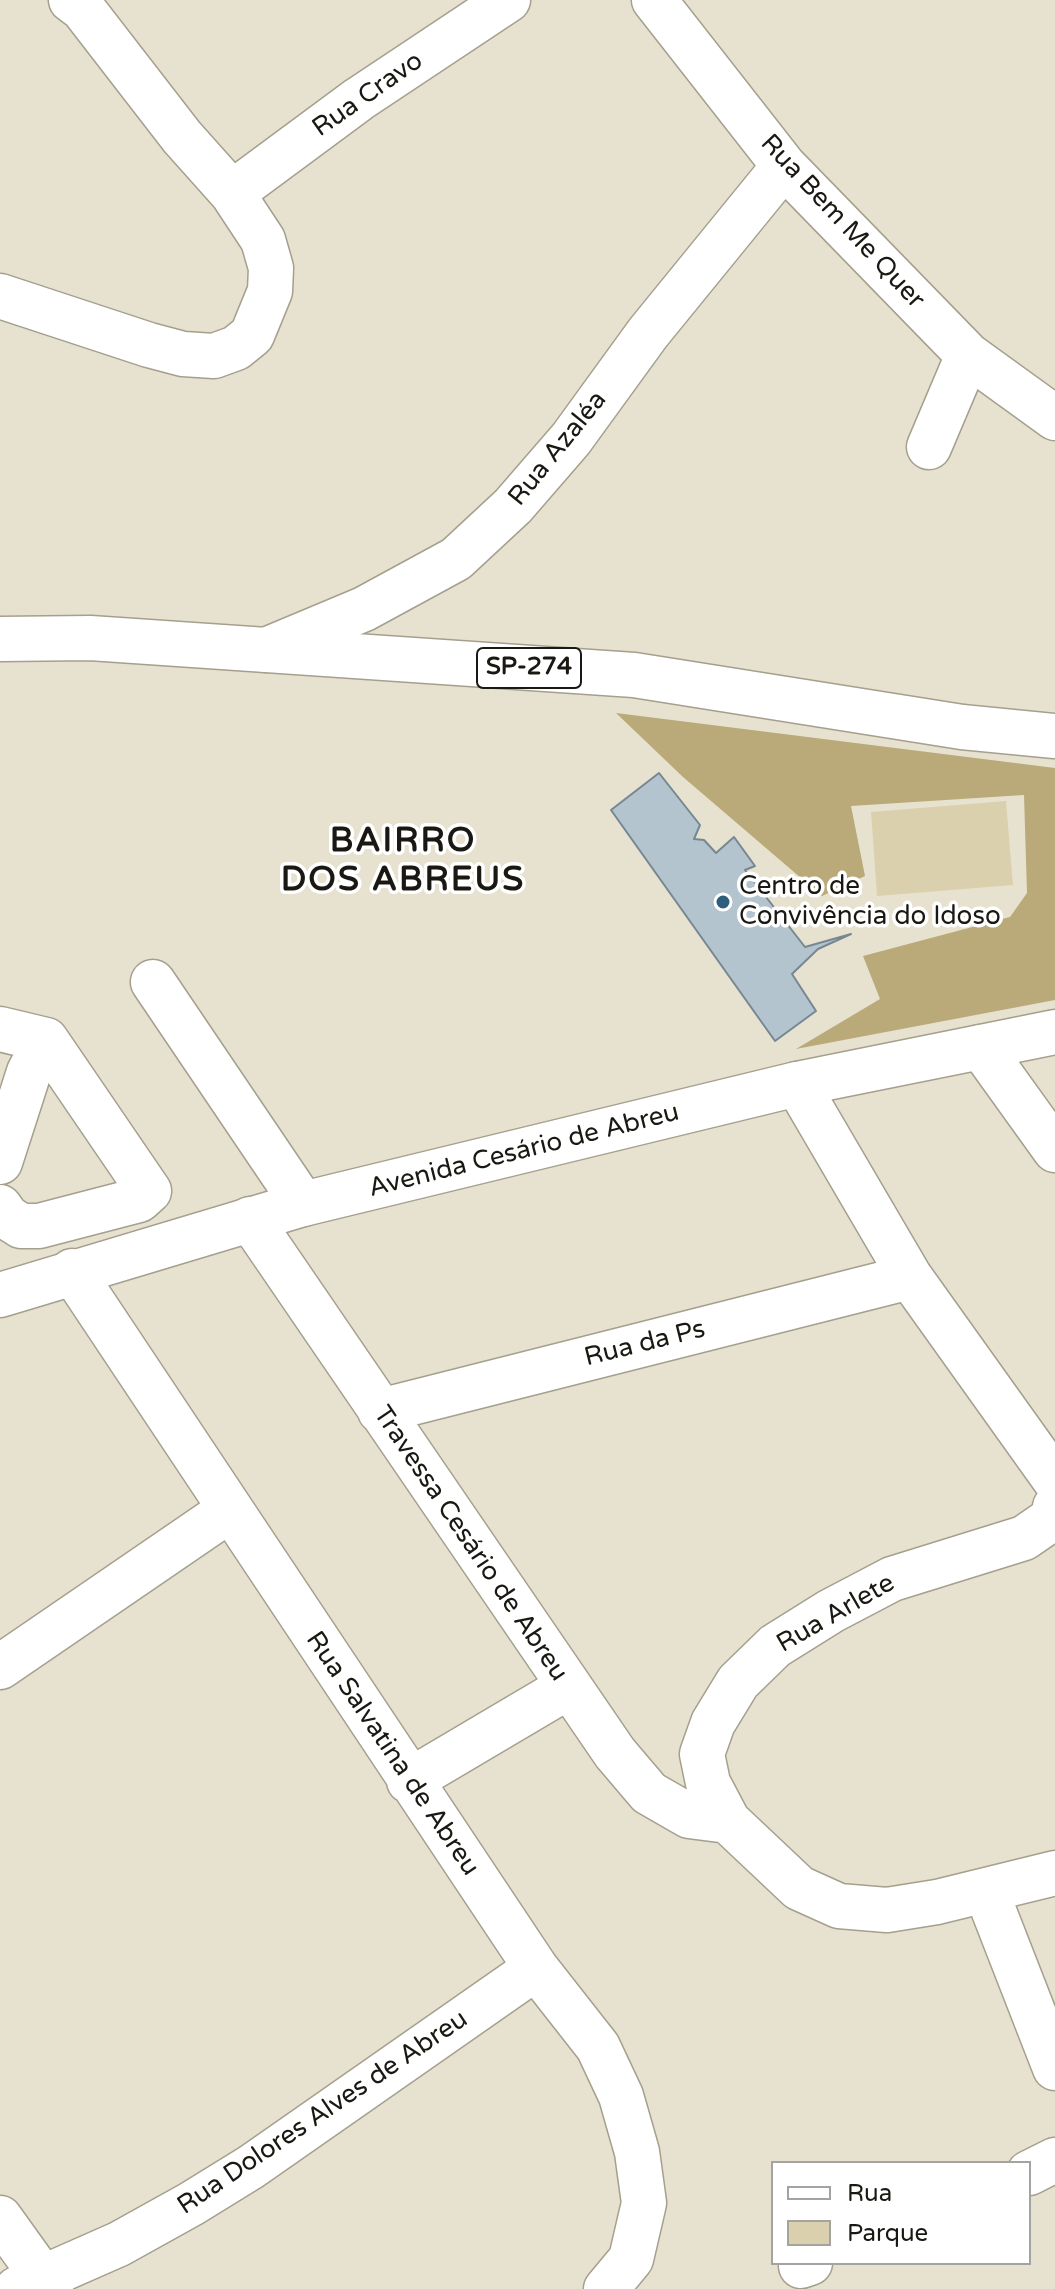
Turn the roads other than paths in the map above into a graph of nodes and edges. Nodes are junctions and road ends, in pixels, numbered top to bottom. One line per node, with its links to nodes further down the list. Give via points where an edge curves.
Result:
1 (71, 0): 5 (street)
2 (508, 0): 5 (street, Rua Cravo, via 359,99)
3 (654, 0): 4 (street, Rua Bem Me Quer)
4 (784, 166): 7 (street, Rua Bem Me Quer); 11 (street, Rua Azaléa, via 513,506 456,559 364,609)
5 (232, 193): 6 (street, via 263,240 271,268 263,317 236,348 214,356 183,354)
6 (0, 296)
7 (968, 355): 8 (street, Rua Bem Me Quer); 9 (street)
8 (1055, 418)
9 (929, 447)
10 (0, 639): 11 (street, SP-274, via 90,638)
11 (266, 650): 12 (street, SP-274, via 634,675 962,727)
12 (1055, 736)
13 (153, 982): 21 (street)
14 (0, 1029): 17 (street)
15 (1055, 1032): 16 (street, Avenida Cesário de Abreu)
16 (981, 1047): 18 (street, Avenida Cesário de Abreu); 19 (street)
17 (25, 1059): 20 (street); 22 (street, via 149,1191 139,1200 39,1226 21,1226)
18 (797, 1084): 21 (street, Avenida Cesário de Abreu); 25 (street)
19 (1055, 1150)
20 (0, 1162)
21 (303, 1204): 23 (street, Avenida Cesário de Abreu)
22 (0, 1207)
23 (250, 1219): 24 (street, Avenida Cesário de Abreu); 27 (street, Travessa Cesário de Abreu)
24 (72, 1271): 26 (street, Avenida Cesário de Abreu); 30 (street, Rua Salvatina de Abreu)
25 (910, 1277): 27 (street, Rua da Ps); 28 (street)
26 (0, 1295)
27 (380, 1411): 32 (street, Travessa Cesário de Abreu)
28 (1055, 1480)
29 (1055, 1507): 34 (street, Rua Arlete, via 1053,1518 1024,1538 892,1579 775,1646 738,1682 713,1723 702,1754 708,1783)
30 (228, 1511): 31 (street); 33 (street, Rua Salvatina de Abreu)
31 (0, 1667)
32 (568, 1687): 33 (street); 34 (street, Travessa Cesário de Abreu, via 649,1793 689,1816)
33 (409, 1781): 37 (street, Rua Salvatina de Abreu)
34 (728, 1821): 36 (street, Rua Arlete, via 799,1888 839,1906 887,1910)
35 (1055, 1873): 36 (street, Rua Arlete)
36 (986, 1891): 38 (street)
37 (536, 1968): 42 (street, Rua Salvatina de Abreu, via 598,2047 621,2096 637,2152 644,2203); 43 (street, Rua Dolores Alves de Abreu, via 251,2167)
38 (1055, 2068)
39 (1055, 2160): 40 (street)
40 (1031, 2172)
41 (0, 2218): 43 (street)
42 (619, 2274)
43 (37, 2286)

